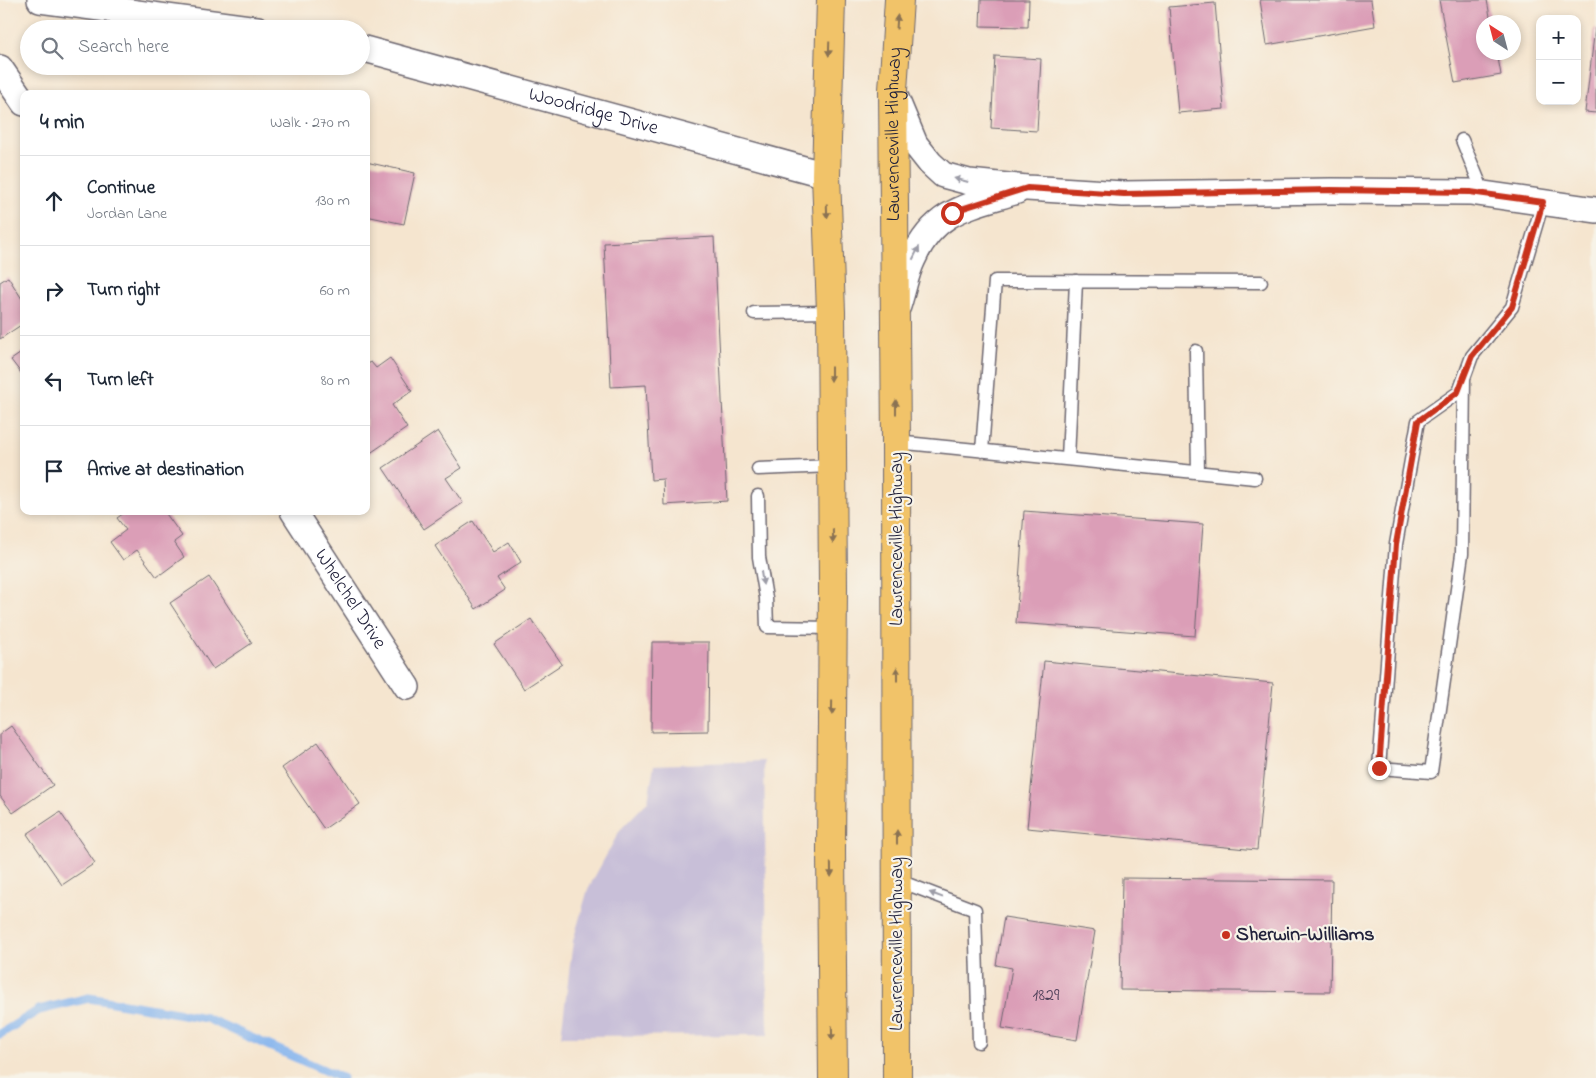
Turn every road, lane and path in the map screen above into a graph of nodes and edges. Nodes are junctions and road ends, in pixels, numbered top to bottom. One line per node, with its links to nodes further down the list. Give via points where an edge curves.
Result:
1 (40, 0): 4 (street)
2 (831, 0): 10 (highway, one-way to 10)
3 (899, 0): 7 (highway, Lawrenceville Highway, one-way to 3)
4 (190, 20)
5 (370, 50): 10 (street, Woodridge Drive)
6 (0, 68): 8 (street)
7 (893, 90): 11 (street, one-way to 7, via 970,182 943,175 915,144); 19 (highway, Lawrenceville Highway)
8 (20, 97)
9 (1462, 140): 12 (lane)
10 (826, 175): 17 (highway, one-way to 17)
11 (1027, 188): 12 (street, via 1124,194 1331,190); 19 (street, one-way to 11, via 912,260 932,229 964,208)
12 (1484, 194): 13 (street)
13 (1543, 202): 14 (street); 21 (lane, via 1512,307 1472,356)
14 (1596, 210)
15 (1076, 281): 16 (lane); 23 (lane, via 995,281); 24 (lane)
16 (1261, 282)
17 (831, 312): 18 (lane); 25 (highway, one-way to 25)
18 (754, 313)
19 (896, 316): 22 (highway, Lawrenceville Highway, one-way to 19)
20 (1196, 351): 27 (lane)
21 (1464, 378): 21 (lane, via 1458,392 1418,421 1396,544 1379,768 1431,772 1462,554)
22 (896, 442): 23 (lane); 33 (highway, Lawrenceville Highway, one-way to 22)
23 (982, 451): 24 (lane)
24 (1068, 459): 27 (lane)
25 (832, 466): 26 (lane); 31 (highway, one-way to 31)
26 (758, 469)
27 (1198, 472): 28 (lane)
28 (1255, 478)
29 (758, 496): 31 (lane, one-way to 31, via 759,558 767,627)
30 (296, 515): 32 (street, Whelchel Drive)
31 (833, 628): 35 (highway, one-way to 35, via 830,852)
32 (407, 687)
33 (897, 880): 34 (lane, one-way to 33, via 974,910); 36 (highway, Lawrenceville Highway)
34 (979, 1042)
35 (833, 1078)
36 (898, 1078)

